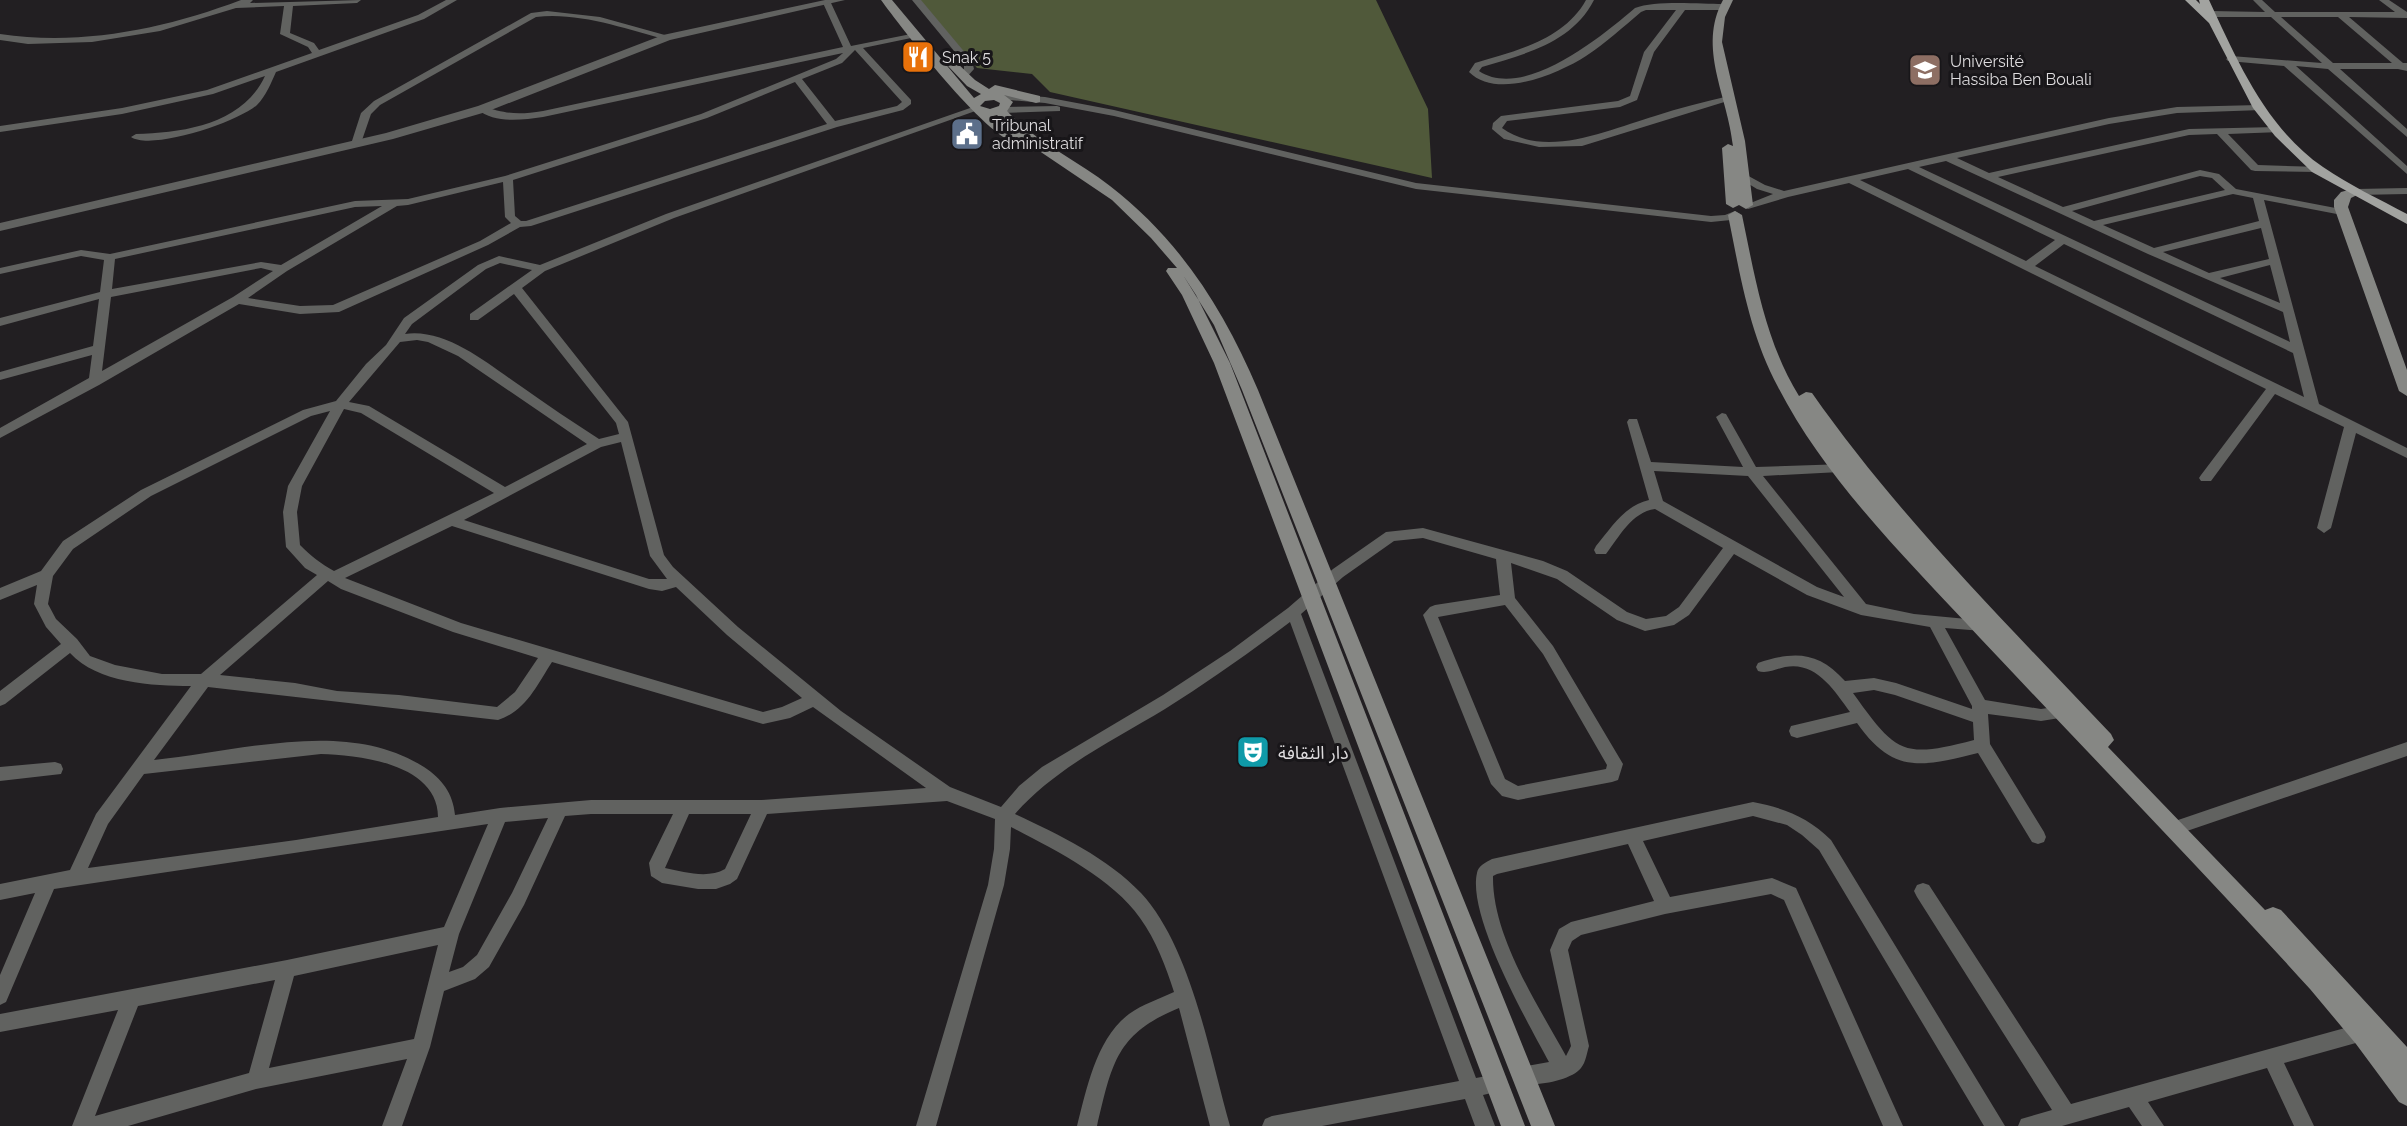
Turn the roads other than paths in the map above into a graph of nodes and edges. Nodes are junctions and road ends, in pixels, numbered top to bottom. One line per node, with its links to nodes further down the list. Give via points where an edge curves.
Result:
1 (249, 0): 16 (street)
2 (357, 0): 15 (street)
3 (453, 0): 25 (street, via 421,17)
4 (886, 0): 21 (main road)
5 (900, 0): 32 (main road)
6 (916, 0): 32 (street, via 969,63)
7 (1590, 0): 13 (street, via 1581,17 1549,39 1478,65 1474,72 1495,82 1553,71 1599,44 1641,8)
8 (2190, 0): 20 (main road)
9 (2204, 0): 20 (main road)
10 (2257, 0): 17 (street)
11 (2383, 0): 19 (street)
12 (834, 1): 23 (street); 24 (street)
13 (1679, 3): 14 (street); 34 (street, via 1648,51 1638,94 1630,101 1504,118 1497,129 1508,137 1539,144 1582,143)
14 (1721, 3): 34 (main road, via 1715,31)
15 (289, 4): 16 (street); 25 (street, via 285,34 311,45)
16 (233, 6): 22 (street, via 176,24 118,35 30,42)
17 (2274, 15): 18 (street); 20 (street); 28 (street)
18 (2341, 15): 19 (street); 29 (street)
19 (2406, 16)
20 (2213, 19): 26 (main road)
21 (913, 35): 24 (street); 38 (main road)
22 (0, 37)
23 (667, 37): 37 (street); 47 (street, via 570,16 534,15 377,103 366,113)
24 (853, 49): 31 (street, via 839,61); 37 (street, via 524,117 501,117); 40 (street, via 908,102)
25 (318, 55): 30 (street)
26 (2231, 59): 27 (street); 36 (main road)
27 (2287, 63): 28 (street); 51 (street)
28 (2329, 66): 29 (street); 44 (street)
29 (2405, 68)
30 (272, 71): 41 (street, via 210,92 150,105); 45 (street, via 262,92 237,113 167,135)
31 (797, 79): 40 (street); 54 (street, via 704,116)
32 (967, 80): 33 (main road); 35 (main road)
33 (1036, 99): 35 (street); 39 (street)
34 (1724, 100): 46 (main road)
35 (999, 103): 38 (main road, via 978,99); 39 (street); 82 (main road, via 1018,129 1103,187 1146,225)
36 (2259, 107): 42 (main road); 48 (street, via 2163,112)
37 (482, 109): 47 (street)
38 (976, 109): 78 (street, via 670,216); 82 (main road, via 1114,211)
39 (1086, 109): 62 (street, via 1188,129 1416,186 1719,219)
40 (833, 125): 67 (street, via 543,221)
41 (0, 129)
42 (2277, 130): 43 (street); 50 (main road)
43 (2219, 131): 50 (street, via 2258,169); 53 (street, via 2172,136)
44 (2407, 134)
45 (136, 136)
46 (1733, 140): 52 (main road); 62 (main road)
47 (356, 144): 69 (street)
48 (1948, 158): 49 (street); 53 (street)
49 (1909, 166): 55 (street); 71 (street)
50 (2317, 169): 58 (main road)
51 (2407, 171)
52 (1744, 176): 59 (street); 62 (main road)
53 (1989, 176): 63 (street)
54 (508, 177): 61 (street); 67 (street, via 510,217)
55 (1851, 180): 59 (street); 76 (street)
56 (2233, 191): 60 (street); 63 (street, via 2215,176 2200,173); 68 (street)
57 (2407, 191): 58 (street)
58 (2356, 192): 64 (main road, via 2341,200); 65 (main road)
59 (1785, 194): 62 (street)
60 (2258, 195): 64 (street); 66 (street)
61 (394, 204): 73 (street, via 355,204); 77 (street)
62 (1739, 209): 88 (main road)
63 (2063, 210): 68 (street)
64 (2342, 212): 95 (main road)
65 (2407, 220)
66 (2266, 223): 72 (street); 75 (street)
67 (518, 224): 70 (street)
68 (2094, 224): 72 (street)
69 (0, 227)
70 (506, 232): 74 (street); 84 (street, via 335,309 300,310)
71 (2062, 240): 76 (street); 91 (street)
72 (2152, 252): 80 (street)
73 (110, 257): 79 (street, via 80,253); 83 (street)
74 (499, 259): 78 (street); 89 (street, via 408,321)
75 (2275, 261): 80 (street); 85 (street)
76 (2027, 266): 94 (street)
77 (283, 269): 83 (street, via 261,265); 84 (street)
78 (541, 269): 81 (street)
79 (0, 271)
80 (2208, 277): 85 (street)
81 (516, 289): 86 (street); 102 (street, via 608,402)
82 (1194, 292): 119 (main road, via 1236,356); 121 (main road)
83 (106, 294): 87 (street); 90 (street)
84 (236, 300): 93 (street)
85 (2287, 310): 91 (street)
86 (474, 317)
87 (0, 322)
88 (1765, 322): 106 (main road, via 1771,357); 127 (main road, via 1802,391 1843,450 1901,522)
89 (397, 340): 96 (street); 103 (street, via 417,336 440,341)
90 (98, 349): 92 (street); 93 (street)
91 (2297, 350): 97 (street)
92 (0, 376)
93 (95, 382): 101 (street)
94 (2273, 388): 97 (street); 108 (street)
95 (2407, 391)
96 (340, 404): 109 (street, via 365,409); 116 (street, via 307,413 146,493 68,545); 117 (street, via 295,486 290,512 293,547 310,564)
97 (2312, 407): 100 (street)
98 (1722, 417): 107 (street)
99 (1633, 422): 105 (street)
100 (2351, 426): 104 (street); 112 (street)
101 (0, 433)
102 (626, 436): 103 (street); 118 (street, via 657,556)
103 (597, 444): 109 (street)
104 (2407, 453)
105 (1646, 466): 107 (street); 110 (street)
106 (1840, 467): 107 (street); 126 (main road)
107 (1752, 472): 123 (street)
108 (2206, 478)
109 (505, 494): 111 (street)
110 (1657, 504): 113 (street); 114 (street, via 1636,508)
111 (451, 521): 117 (street); 118 (street, via 649,584)
112 (2324, 528)
113 (1732, 546): 115 (street, via 1684,611 1655,625 1635,623 1562,575); 123 (street, via 1812,591)
114 (1601, 550)
115 (1503, 556): 119 (street, via 1409,532 1391,536); 122 (street)
116 (46, 575): 120 (street); 128 (street, via 41,604 51,623)
117 (331, 575): 129 (street, via 418,615); 131 (street)
118 (679, 581): 133 (street)
119 (1328, 583): 121 (street); 171 (main road)
120 (0, 594)
121 (1312, 597): 124 (street); 173 (main road)
122 (1508, 599): 122 (street, via 1548,650 1615,764 1612,775 1518,793 1499,784 1430,615)
123 (1861, 608): 125 (street)
124 (1293, 612): 149 (street, via 1168,699 1048,772); 174 (street)
125 (1934, 621): 126 (street); 135 (street)
126 (1978, 624): 127 (street); 136 (main road)
127 (1999, 626): 151 (main road)
128 (72, 643): 131 (street, via 85,660 114,671 162,680); 134 (street)
129 (548, 655): 131 (street, via 517,702 498,713); 133 (street, via 763,718)
130 (1763, 667): 132 (street, via 1796,660 1819,668)
131 (204, 680): 141 (street)
132 (1842, 688): 135 (street, via 1874,684); 137 (street)
133 (814, 699): 144 (street)
134 (0, 700)
135 (1980, 712): 136 (street); 139 (street)
136 (2061, 712): 166 (main road)
137 (1861, 716): 138 (street); 139 (street, via 1880,743 1919,758)
138 (1797, 731)
139 (1982, 745): 152 (street)
140 (2407, 749): 151 (street)
141 (140, 768): 150 (street, via 310,747 372,752 417,769 440,789 447,804); 154 (street, via 102,820)
142 (55, 769): 143 (street)
143 (0, 774)
144 (947, 794): 145 (street); 149 (street)
145 (762, 807): 146 (street); 146 (street, via 731,874 715,882 657,871)
146 (684, 808): 147 (street)
147 (560, 809): 148 (street); 161 (street, via 484,961 469,973)
148 (500, 815): 150 (street); 159 (street)
149 (1003, 816): 164 (street, via 1127,889 1147,912); 181 (street, via 996,885)
150 (446, 822): 154 (street)
151 (2184, 825): 169 (main road, via 2304,949)
152 (2038, 836)
153 (1633, 838): 158 (street); 170 (street, via 1492,867 1485,873 1483,892 1489,913); 189 (street, via 1753,809 1784,815 1808,827 1825,845)
154 (75, 877): 155 (street)
155 (48, 882): 157 (street); 162 (street)
156 (1923, 891): 177 (street)
157 (0, 892)
158 (1665, 905): 170 (street, via 1564,935 1559,950 1580,1046 1576,1061); 188 (street, via 1772,886 1790,894)
159 (450, 934): 160 (street); 161 (street)
160 (287, 969): 163 (street); 172 (street)
161 (437, 985): 167 (street)
162 (0, 996)
163 (132, 997): 165 (street); 178 (street)
164 (1184, 997): 182 (street, via 1131,1023 1116,1042); 183 (street)
165 (1, 1026)
166 (2363, 1032): 168 (street); 175 (main road)
167 (421, 1047): 172 (street); 180 (street)
168 (2272, 1059): 176 (street); 192 (street)
169 (2407, 1065)
170 (1563, 1070): 171 (street)
171 (1523, 1075): 187 (main road)
172 (257, 1080): 179 (street)
173 (1497, 1083): 174 (street); 186 (main road)
174 (1472, 1088): 184 (street); 185 (street)
175 (2407, 1094)
176 (2133, 1097): 177 (street); 191 (street)
177 (2067, 1115): 190 (street)
178 (82, 1126)
179 (94, 1126)
180 (392, 1126)
181 (926, 1126)
182 (1087, 1126)
183 (1220, 1126)
184 (1272, 1126)
185 (1485, 1126)
186 (1513, 1126)
187 (1543, 1126)
188 (1893, 1126)
189 (1995, 1126)
190 (2028, 1126)
191 (2154, 1126)
192 (2304, 1126)

